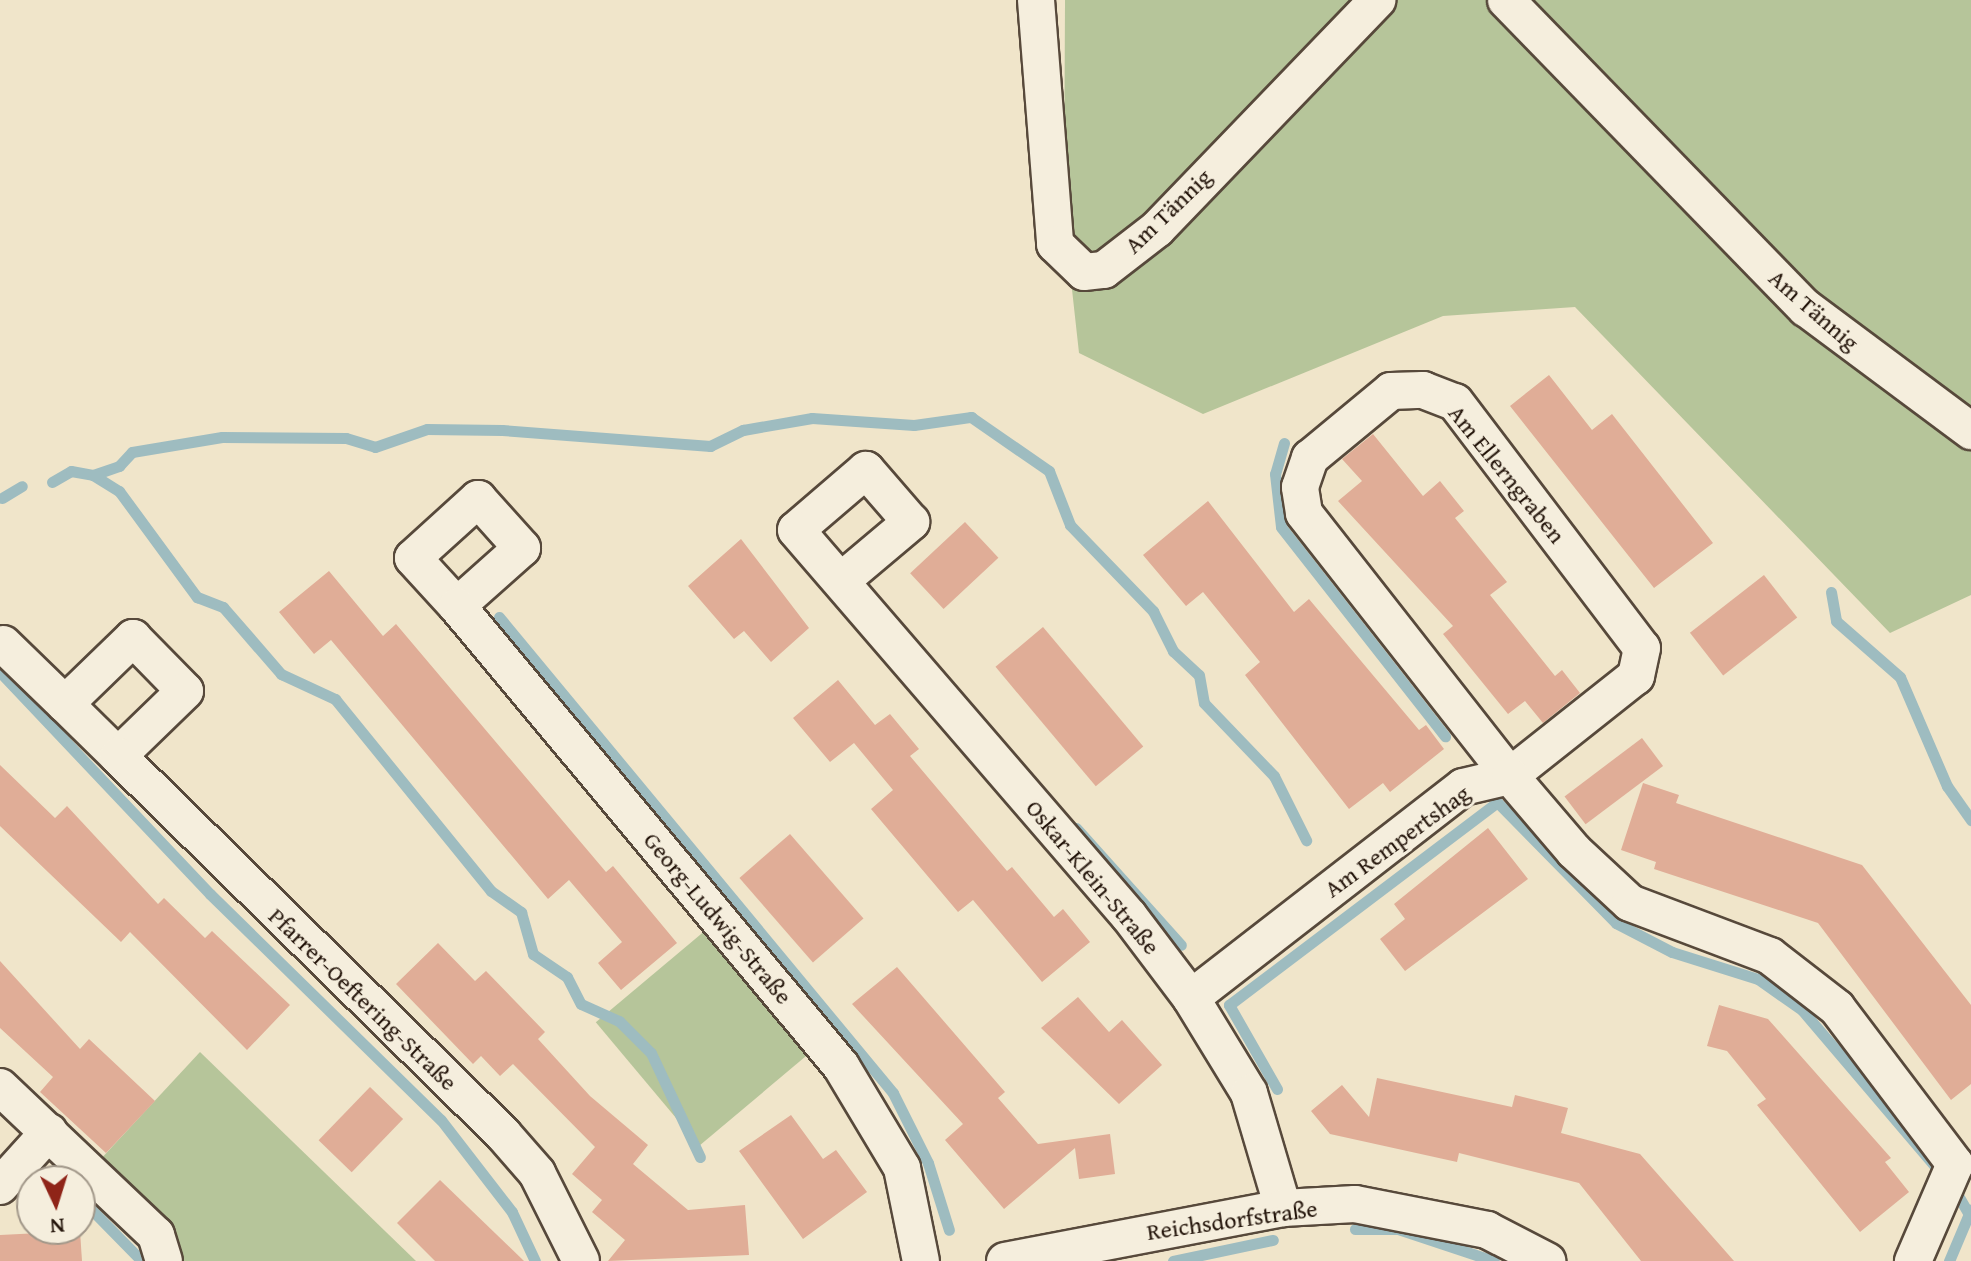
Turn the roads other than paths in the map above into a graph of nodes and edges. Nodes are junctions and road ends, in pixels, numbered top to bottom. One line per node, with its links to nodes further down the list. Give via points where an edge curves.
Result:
1 (1036, 0): 2 (street, Am Tännig, via 1055,244 1084,272 1104,270 1157,229)
2 (1377, 0)
3 (1506, 0): 4 (street, Am Tännig, via 1806,308)
4 (1971, 431)
5 (841, 581): 11 (street, Oskar-Klein-Straße, via 1129,916)
6 (457, 606): 19 (street, Georg-Ludwig-Straße, via 859,1091 902,1168)
7 (3, 644): 8 (street, Pfarrer-Oeftering-Straße)
8 (65, 704): 9 (street, Pfarrer-Oeftering-Straße); 9 (street, via 133,638 185,691)
9 (118, 756): 18 (street, Pfarrer-Oeftering-Straße, via 503,1134 537,1173)
10 (1510, 776): 10 (street, Am Ellerngraben, via 1304,513 1300,487 1310,458 1391,391 1423,390 1455,402 1642,648 1636,676); 11 (street, Am Rempertshag, via 1463,787); 14 (street, via 1574,851 1630,903 1746,946 1806,980 1837,1008)
11 (1191, 998): 16 (street, Oskar-Klein-Straße, via 1249,1093)
12 (0, 1087): 13 (street)
13 (49, 1132): 15 (street); 17 (street, via 156,1235)
14 (1963, 1157): 22 (street)
15 (0, 1186)
16 (1283, 1208): 20 (street, Reichsdorfstraße); 21 (street, Reichsdorfstraße, via 1417,1211 1487,1230)
17 (164, 1261)
18 (581, 1261)
19 (921, 1261)
20 (1005, 1261)
21 (1547, 1261)
22 (1913, 1261)

